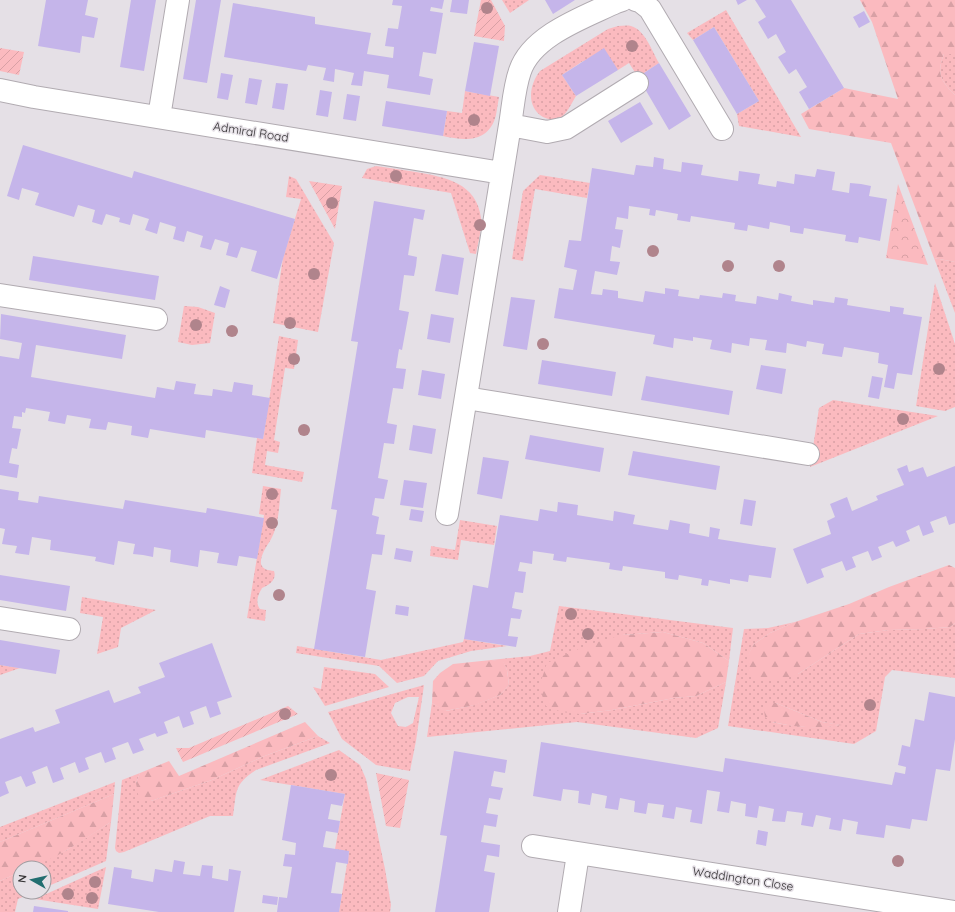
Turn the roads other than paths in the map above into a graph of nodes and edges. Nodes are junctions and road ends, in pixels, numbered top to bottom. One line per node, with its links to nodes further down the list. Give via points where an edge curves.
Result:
1 (178, 0): 6 (street)
2 (622, 0): 7 (street, via 558,30 529,55 516,86)
3 (636, 0): 8 (street, via 650,9)
4 (637, 83): 7 (street, via 566,128 547,132)
5 (0, 90): 6 (street, Admiral Road)
6 (159, 117): 9 (street, Admiral Road)
7 (510, 125): 9 (street)
8 (722, 129)
9 (502, 173): 12 (street)
10 (0, 295): 11 (street)
11 (156, 319)
12 (466, 398): 13 (street); 14 (street)
13 (808, 454)
14 (447, 514)
15 (0, 618): 16 (street)
16 (69, 629)
17 (533, 846): 18 (street, Waddington Close)
18 (578, 854): 19 (street); 20 (street, Waddington Close)
19 (569, 912)
20 (954, 912)

